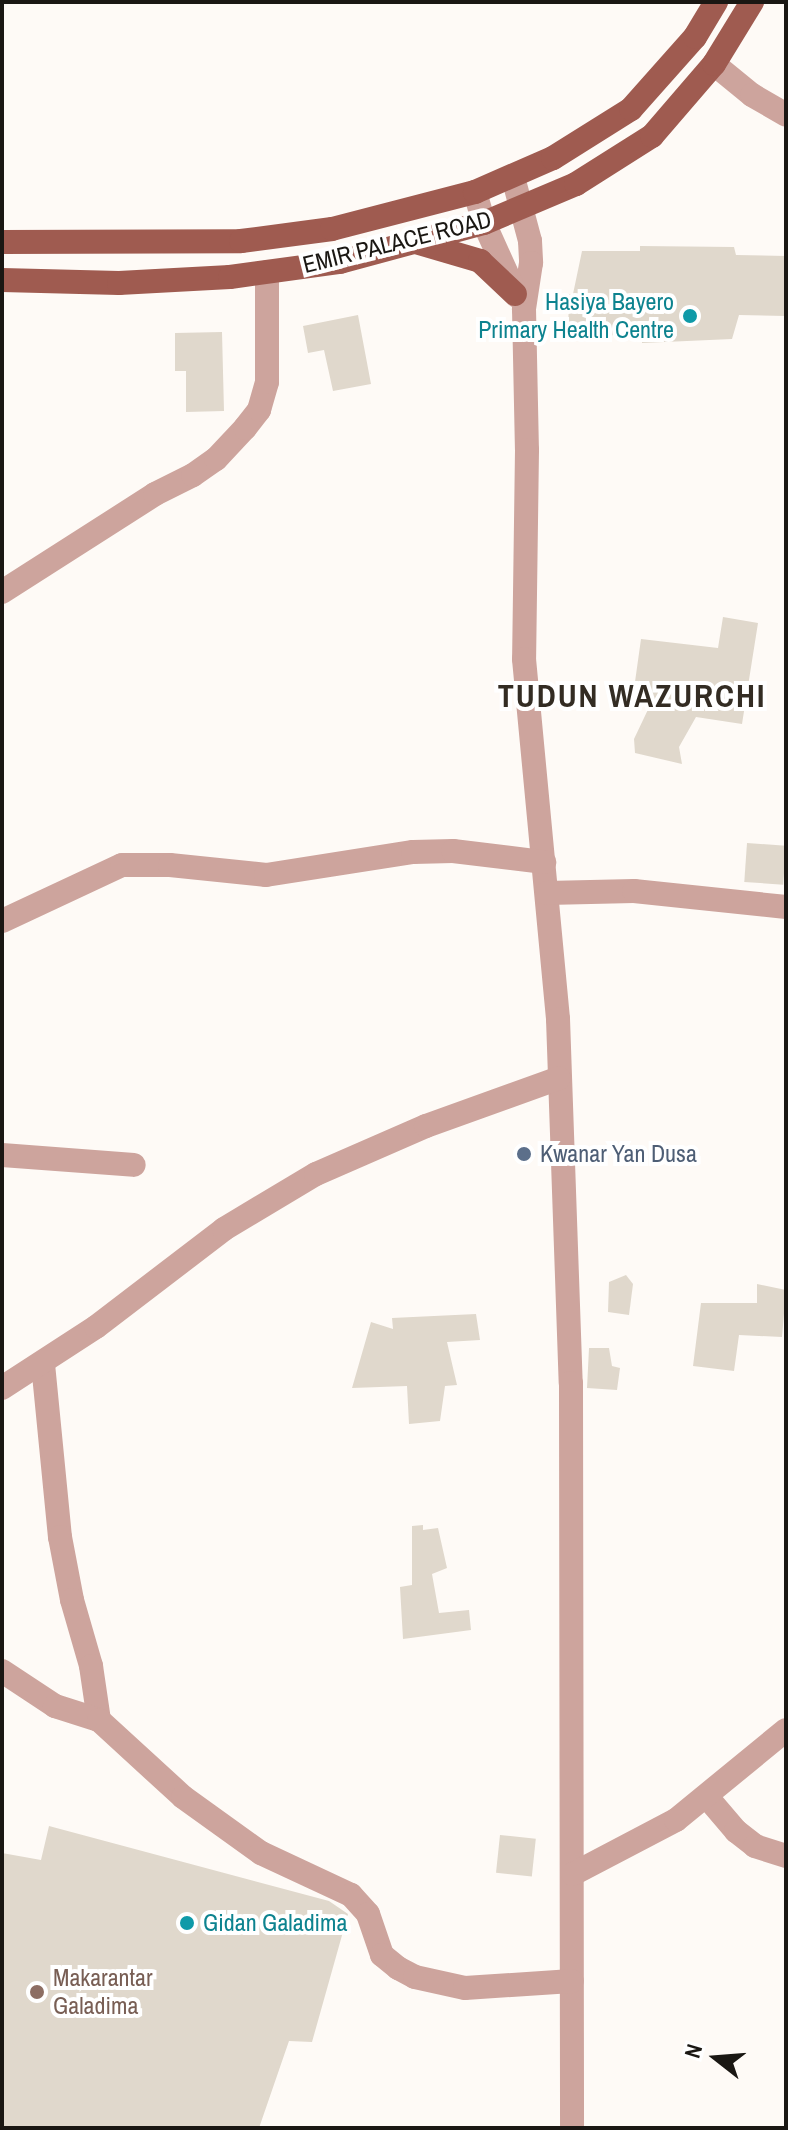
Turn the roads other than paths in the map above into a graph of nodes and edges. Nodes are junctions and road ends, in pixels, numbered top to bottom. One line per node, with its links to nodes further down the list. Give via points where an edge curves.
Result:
1 (716, 2): 5 (main road, EMIR PALACE ROAD, via 695,37 631,109)
2 (752, 2): 3 (main road, EMIR PALACE ROAD)
3 (714, 64): 4 (street); 7 (main road, EMIR PALACE ROAD, via 652,136 576,184)
4 (786, 115)
5 (513, 177): 6 (main road, EMIR PALACE ROAD); 7 (street)
6 (475, 192): 8 (street); 9 (main road, EMIR PALACE ROAD, via 346,226 267,238)
7 (522, 207): 8 (main road, EMIR PALACE ROAD); 13 (street, via 531,263)
8 (484, 223): 10 (main road, EMIR PALACE ROAD); 13 (street)
9 (2, 242)
10 (416, 242): 11 (main road, EMIR PALACE ROAD, via 340,262); 13 (main road, via 471,256 494,270)
11 (267, 272): 12 (main road, EMIR PALACE ROAD, via 119,283); 14 (street, via 267,382 259,410 245,428 193,475)
12 (2, 280)
13 (520, 301): 15 (street, via 527,450 524,659)
14 (2, 592)
15 (544, 862): 16 (street); 18 (street, via 453,851 413,852 266,875 122,865)
16 (547, 893): 17 (street, via 634,891); 19 (street)
17 (786, 907)
18 (2, 921)
19 (559, 1078): 22 (street, via 426,1126 316,1174 224,1229); 29 (street, via 571,1383)
20 (2, 1155): 21 (street)
21 (134, 1165)
22 (43, 1364): 23 (street); 25 (street, via 60,1537)
23 (2, 1388)
24 (2, 1671): 25 (street, via 55,1706)
25 (99, 1720): 30 (street, via 214,1822 261,1853 358,1900 382,1955 398,1968 456,1988)
26 (786, 1730): 27 (street)
27 (707, 1797): 28 (street, via 755,1846); 29 (street, via 655,1834)
28 (786, 1856)
29 (573, 1874): 30 (street)
30 (572, 1981): 31 (street)
31 (572, 2128)

